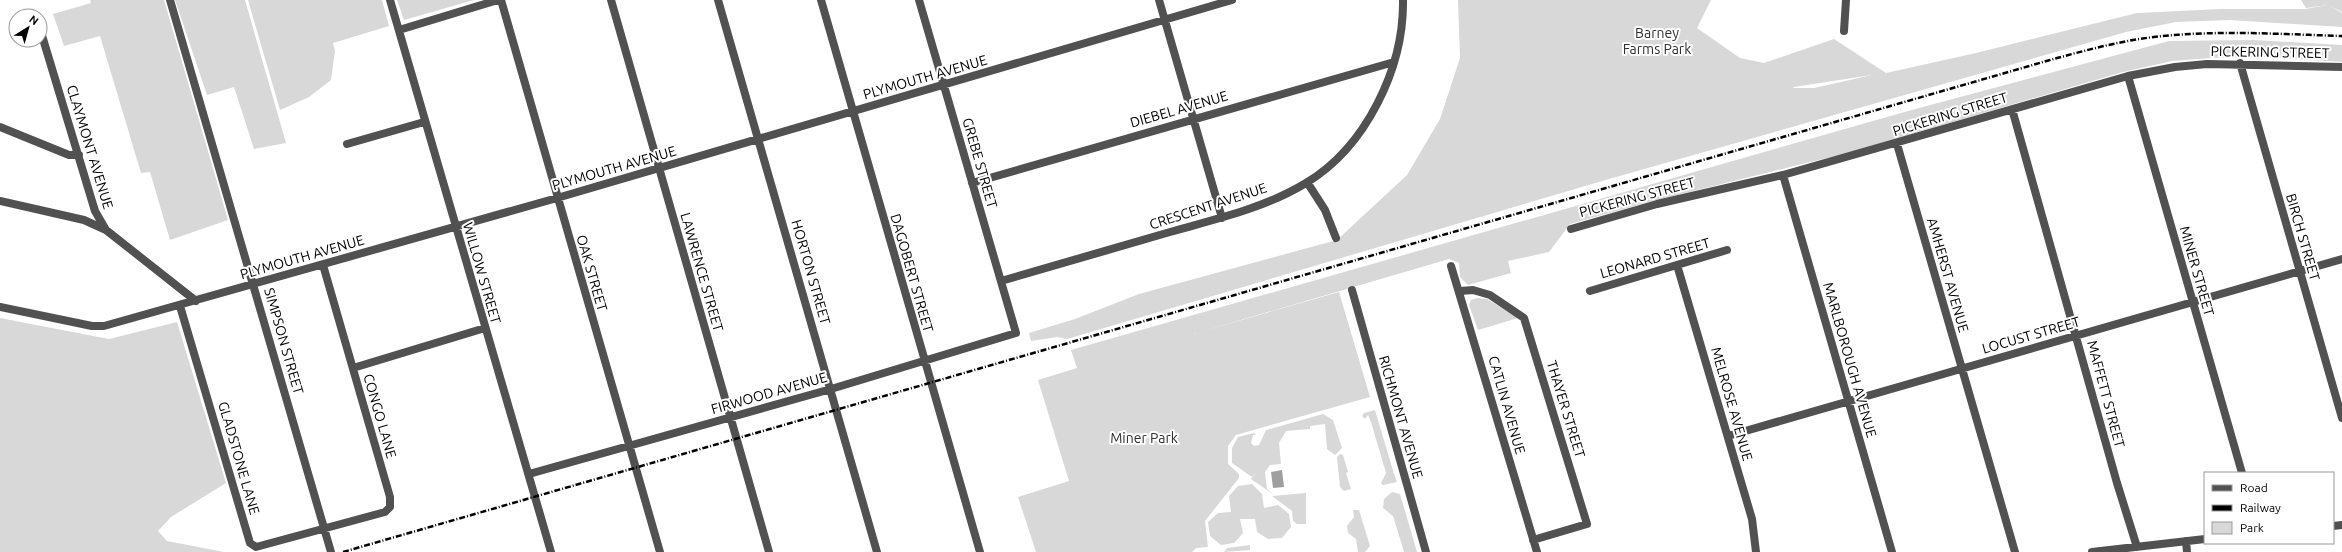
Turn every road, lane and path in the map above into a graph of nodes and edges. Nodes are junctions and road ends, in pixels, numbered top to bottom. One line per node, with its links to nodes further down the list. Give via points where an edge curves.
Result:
1 (170, 0): 48 (street, SIMPSON STREET)
2 (390, 0): 13 (street, WILLOW STREET)
3 (500, 0): 13 (street); 34 (street, OAK STREET)
4 (610, 0): 30 (street, LAWRENCE STREET)
5 (718, 0): 26 (street, HORTON STREET)
6 (821, 0): 22 (street, DAGOBERT STREET)
7 (919, 0): 20 (street, GREBE STREET)
8 (1159, 0): 12 (street)
9 (1232, 0): 12 (street, PLYMOUTH AVENUE)
10 (1404, 0): 16 (street, CRESCENT AVENUE, via 1401,32)
11 (1846, 0): 14 (street)
12 (1165, 21): 20 (street, PLYMOUTH AVENUE); 23 (street)
13 (399, 30): 24 (street, WILLOW STREET)
14 (1844, 31)
15 (46, 48): 29 (street, CLAYMONT AVENUE)
16 (1394, 62): 23 (street, DIEBEL AVENUE); 32 (street, CRESCENT AVENUE, via 1374,110 1355,138 1327,167)
17 (2240, 64): 18 (street, PICKERING STREET); 19 (street, PICKERING STREET, via 2175,67); 46 (street, BIRCH STREET)
18 (2342, 67)
19 (2128, 76): 21 (street, PICKERING STREET); 53 (street, MINER STREET)
20 (944, 85): 22 (street, PLYMOUTH AVENUE); 33 (street, GREBE STREET)
21 (2012, 109): 28 (street, PICKERING STREET); 58 (street, MAFFETT STREET)
22 (853, 111): 26 (street, PLYMOUTH AVENUE); 59 (street, DAGOBERT STREET)
23 (1194, 119): 33 (street, DIEBEL AVENUE); 36 (street)
24 (424, 122): 27 (street); 37 (street, WILLOW STREET)
25 (0, 127): 29 (street, via 69,155)
26 (758, 139): 30 (street, PLYMOUTH AVENUE); 62 (street, HORTON STREET)
27 (347, 144)
28 (1896, 144): 31 (street, PICKERING STREET); 61 (street, AMHERST AVENUE)
29 (79, 155): 39 (street, CLAYMONT AVENUE, via 95,211)
30 (659, 168): 34 (street, PLYMOUTH AVENUE); 64 (street, LAWRENCE STREET)
31 (1783, 175): 38 (street, PICKERING STREET, via 1657,204); 63 (street, MARLBOROUGH AVENUE)
32 (1307, 182): 36 (street, CRESCENT AVENUE, via 1271,200); 40 (street, via 1325,210)
33 (972, 183): 47 (street, GREBE STREET)
34 (557, 198): 37 (street, PLYMOUTH AVENUE); 67 (street, OAK STREET)
35 (0, 201): 39 (street, via 84,220)
36 (1222, 218): 47 (street, CRESCENT AVENUE)
37 (455, 226): 43 (street, PLYMOUTH AVENUE); 56 (street, WILLOW STREET)
38 (1571, 229)
39 (106, 230): 52 (street, CLAYMONT AVENUE)
40 (1336, 238)
41 (1727, 250): 44 (street, LEONARD STREET)
42 (2342, 259): 46 (street, LOCUST STREET)
43 (323, 265): 48 (street, PLYMOUTH AVENUE); 60 (street, CONGO LANE)
44 (1677, 265): 51 (street, LEONARD STREET); 66 (street, MELROSE AVENUE)
45 (1451, 266): 50 (street, CATLIN AVENUE)
46 (2300, 271): 53 (street, LOCUST STREET); 65 (street, BIRCH STREET)
47 (1001, 281): 57 (street, GREBE STREET)
48 (254, 284): 52 (street, PLYMOUTH AVENUE); 70 (street, SIMPSON STREET)
49 (1352, 290): 81 (street, RICHMONT AVENUE)
50 (1460, 291): 72 (street, CATLIN AVENUE); 72 (street, THAYER STREET, via 1473,290 1490,295 1524,318 1587,524)
51 (1590, 291)
52 (196, 301): 54 (street, PLYMOUTH AVENUE)
53 (2192, 302): 58 (street, LOCUST STREET); 68 (street, MINER STREET)
54 (180, 306): 55 (street, PLYMOUTH AVENUE, via 104,326 92,326); 70 (street, GLADSTONE LANE, via 250,543 256,547)
55 (0, 307)
56 (485, 328): 60 (street); 69 (street, WILLOW STREET)
57 (1016, 333): 59 (street, FIRWOOD AVENUE)
58 (2077, 336): 61 (street, LOCUST STREET); 74 (street, MAFFETT STREET)
59 (924, 361): 62 (street, FIRWOOD AVENUE); 80 (street, DAGOBERT STREET)
60 (353, 368): 70 (street, CONGO LANE, via 390,497 390,507 385,512)
61 (1962, 368): 63 (street, LOCUST STREET); 85 (street, AMHERST AVENUE)
62 (831, 389): 64 (street, FIRWOOD AVENUE); 79 (street, HORTON STREET)
63 (1848, 403): 66 (street, LOCUST STREET); 84 (street, MARLBOROUGH AVENUE)
64 (730, 417): 67 (street, FIRWOOD AVENUE); 78 (street, LAWRENCE STREET)
65 (2342, 418)
66 (1728, 436): 83 (street, MELROSE AVENUE, via 1752,519)
67 (629, 446): 69 (street, FIRWOOD AVENUE); 77 (street, OAK STREET)
68 (2242, 472)
69 (528, 474): 76 (street, WILLOW STREET)
70 (325, 529): 75 (street, SIMPSON STREET)
71 (2204, 539): 73 (street)
72 (1533, 540): 82 (street, CATLIN AVENUE)
73 (2186, 541): 74 (street); 87 (street)
74 (2137, 547): 86 (street)
75 (331, 552)
76 (551, 552)
77 (660, 552)
78 (769, 552)
79 (877, 552)
80 (980, 552)
81 (1426, 552)
82 (1537, 552)
83 (1756, 552)
84 (1892, 552)
85 (2015, 552)
86 (2092, 552)
87 (2187, 552)

